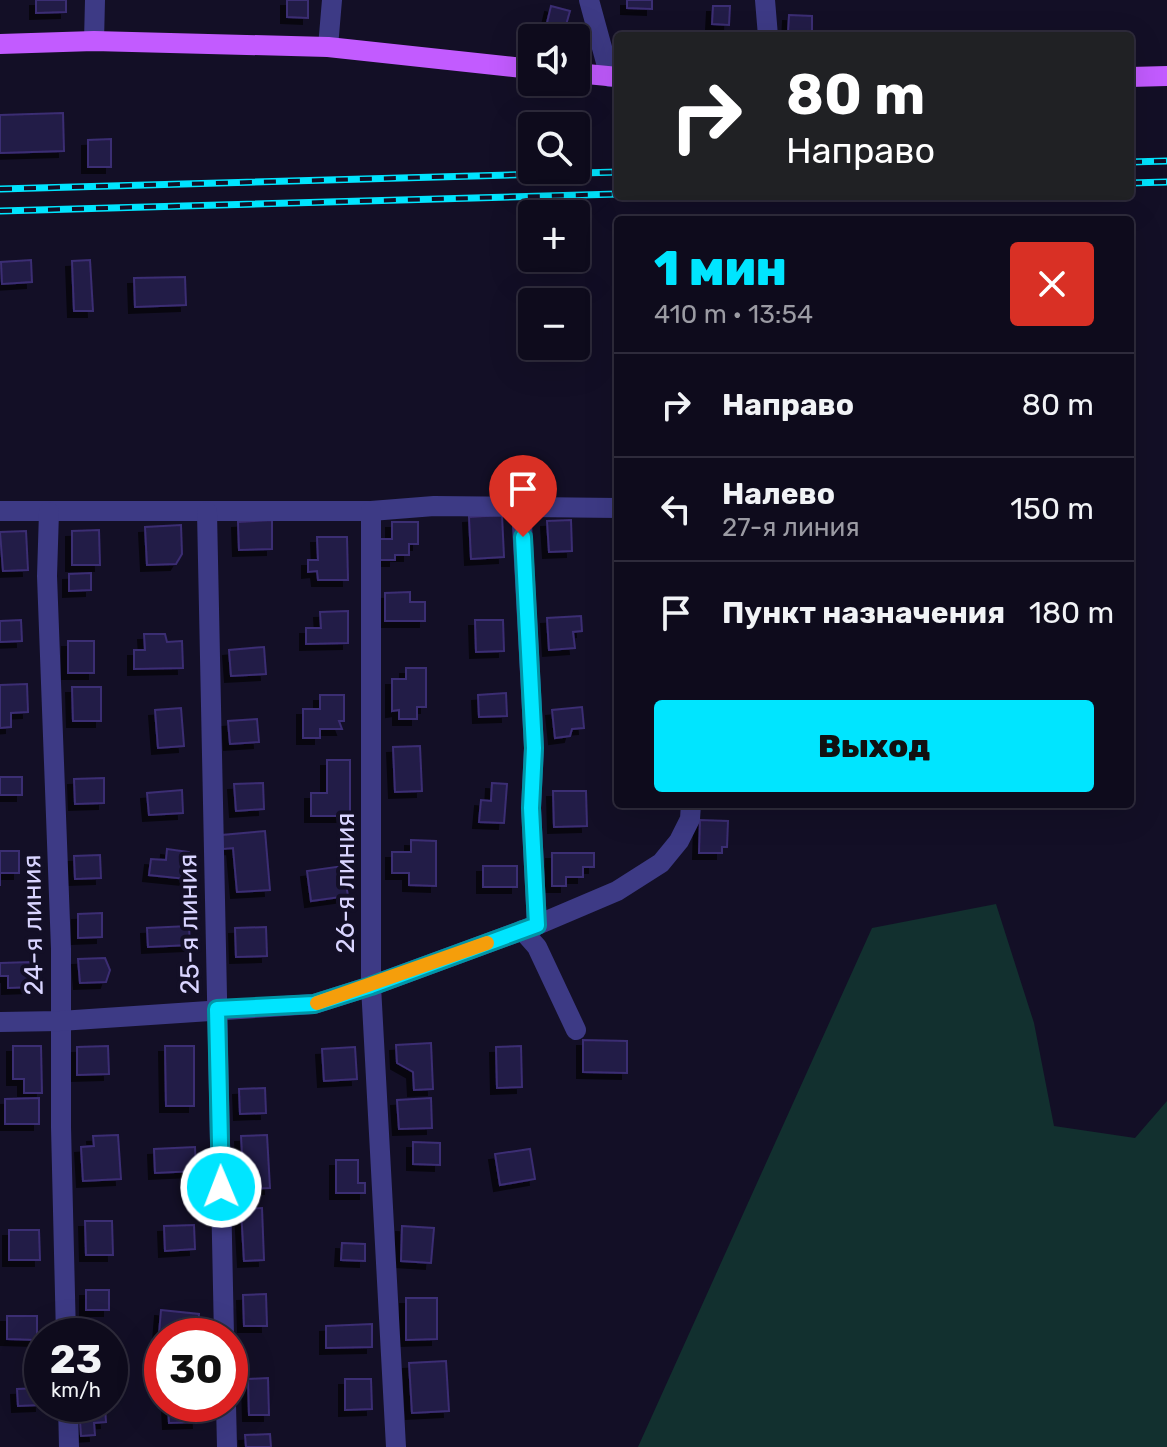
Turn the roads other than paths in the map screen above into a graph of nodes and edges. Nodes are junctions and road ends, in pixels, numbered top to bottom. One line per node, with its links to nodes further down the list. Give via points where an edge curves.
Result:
1 (95, 0): 6 (street)
2 (332, 0): 8 (street)
3 (589, 0): 12 (street)
4 (765, 0): 5 (street)
5 (768, 32)
6 (94, 41): 7 (main road); 8 (main road)
7 (0, 44)
8 (328, 47): 9 (main road)
9 (518, 67)
10 (590, 74): 12 (main road)
11 (1167, 76): 13 (main road)
12 (614, 77)
13 (1134, 77)
14 (521, 506): 15 (street); 17 (street); 21 (street, via 534,748)
15 (614, 508)
16 (0, 511): 18 (street)
17 (371, 511): 19 (street); 22 (street, 26-я линия)
18 (49, 512): 19 (street); 24 (street, 24-я линия)
19 (207, 512): 23 (street, 25-я линия)
20 (691, 808): 21 (street, via 679,841 661,863 617,891)
21 (529, 928): 22 (street); 26 (street)
22 (371, 986): 23 (street, via 314,1004); 33 (street, 26-я линия)
23 (217, 1009): 24 (street); 28 (street, 25-я линия)
24 (60, 1021): 25 (street); 27 (street, 24-я линия)
25 (0, 1022)
26 (576, 1030)
27 (66, 1318)
28 (224, 1318)
29 (68, 1422): 31 (street)
30 (226, 1422): 32 (street)
31 (69, 1447)
32 (227, 1447)
33 (396, 1447)

